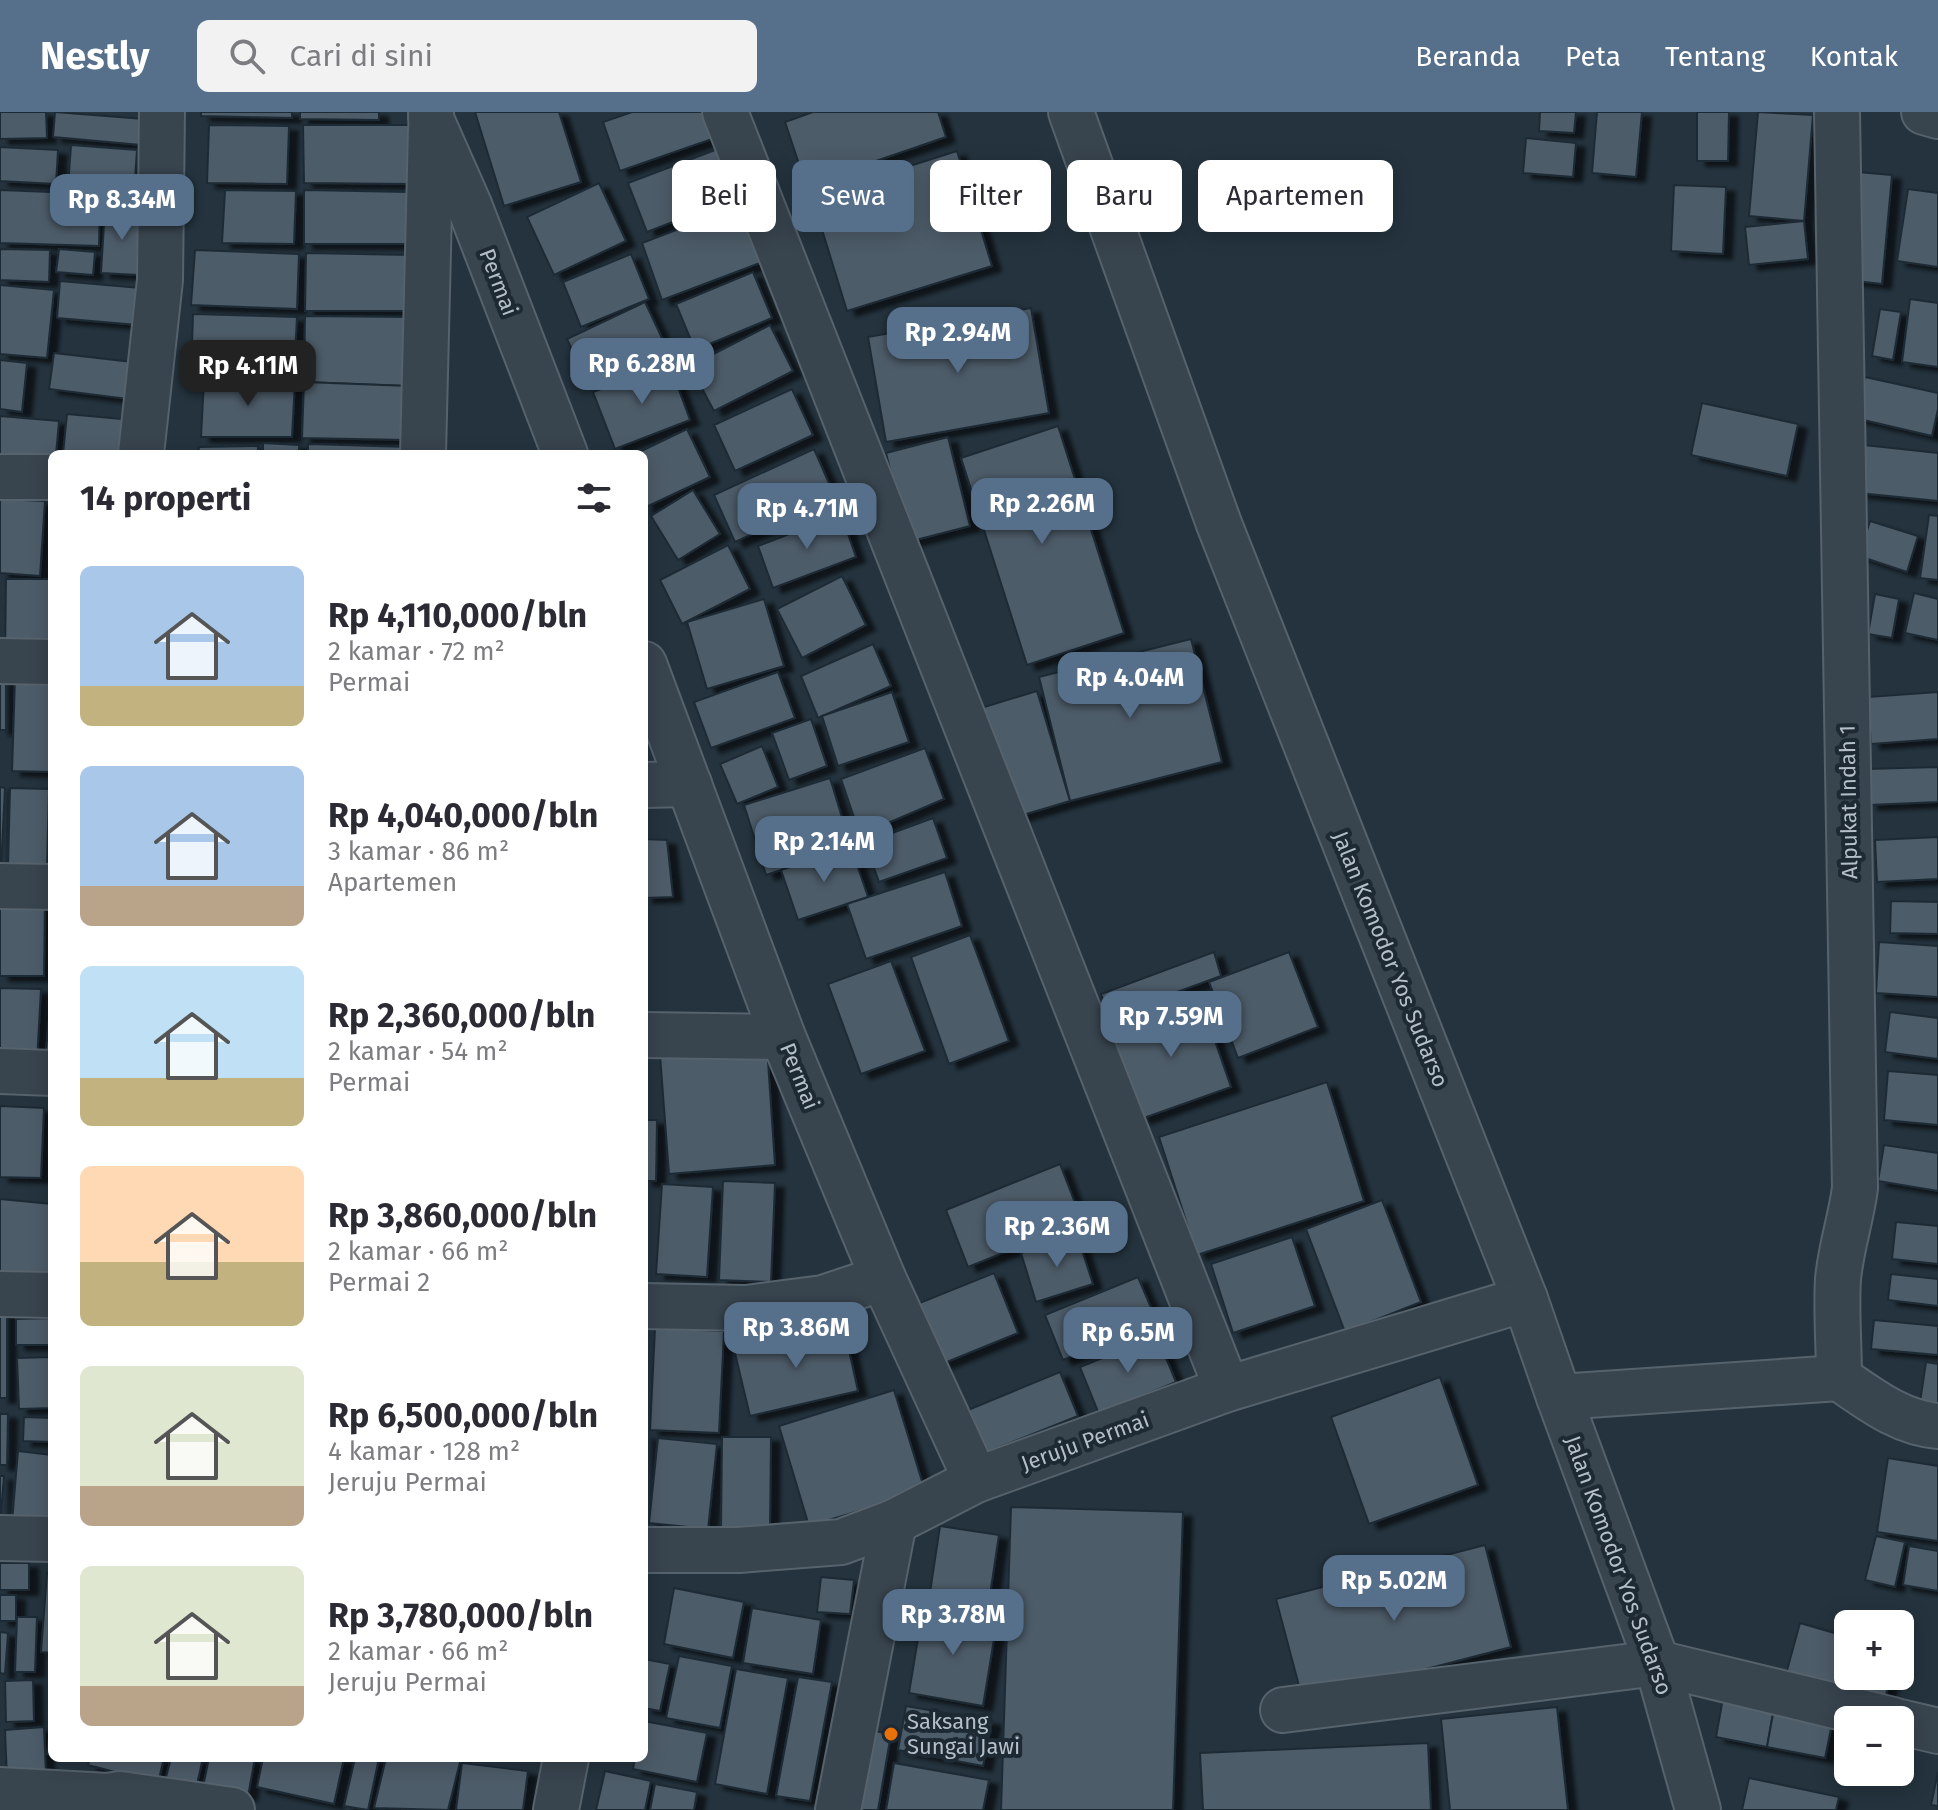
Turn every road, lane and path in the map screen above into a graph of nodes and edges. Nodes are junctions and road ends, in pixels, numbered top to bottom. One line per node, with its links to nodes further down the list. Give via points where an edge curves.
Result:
1 (162, 112): 8 (street, via 160,280)
2 (725, 112): 30 (street)
3 (1071, 112): 27 (street, Jalan Komodor Yos Sudarso, via 1219,524)
4 (1837, 112): 29 (street, Alpukat Indah 1, via 1855,1188 1838,1280)
5 (1924, 112): 7 (street)
6 (431, 116): 9 (street); 10 (street, Permai)
7 (1938, 116)
8 (141, 450)
9 (423, 450)
10 (563, 450)
11 (0, 477): 12 (street)
12 (48, 477)
13 (0, 661): 14 (street)
14 (48, 662)
15 (648, 675): 16 (street, Permai)
16 (689, 784): 17 (street); 21 (street, Permai)
17 (648, 785)
18 (0, 886): 19 (street)
19 (48, 887)
20 (648, 1035): 21 (street)
21 (783, 1037): 24 (street, Permai)
22 (0, 1071): 23 (street)
23 (48, 1073)
24 (883, 1278): 28 (street, via 823,1298 746,1308); 33 (street, Permai)
25 (0, 1294): 26 (street)
26 (48, 1295)
27 (1525, 1299): 30 (street, Jeruju Permai); 31 (street, Jalan Komodor Yos Sudarso)
28 (648, 1306)
29 (1839, 1378): 31 (street); 32 (street, via 1890,1411 1918,1424)
30 (1227, 1389): 33 (street, Jeruju Permai)
31 (1559, 1397): 38 (street, Jalan Komodor Yos Sudarso)
32 (1938, 1426)
33 (976, 1480): 34 (street, Jeruju Permai)
34 (894, 1522): 37 (street, Jeruju Permai, via 841,1542); 48 (street)
35 (0, 1538): 36 (street)
36 (48, 1539)
37 (648, 1550)
38 (1657, 1663): 39 (street); 40 (street); 49 (street, Jalan Komodor Yos Sudarso)
39 (1835, 1706)
40 (1283, 1710)
41 (1914, 1725): 42 (street)
42 (1938, 1731)
43 (565, 1762): 47 (street)
44 (0, 1790): 45 (street, via 108,1796)
45 (119, 1802): 46 (street)
46 (232, 1810)
47 (556, 1810)
48 (838, 1810)
49 (1698, 1810)

